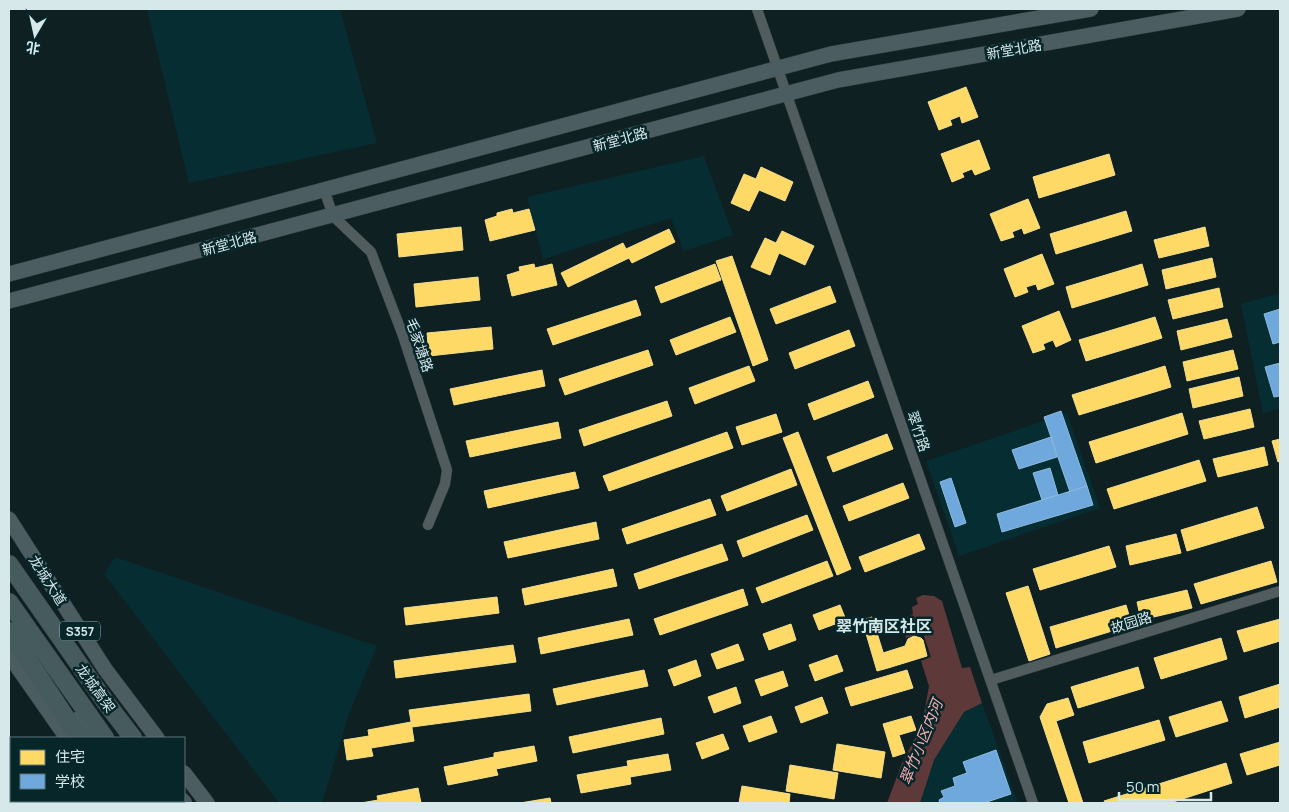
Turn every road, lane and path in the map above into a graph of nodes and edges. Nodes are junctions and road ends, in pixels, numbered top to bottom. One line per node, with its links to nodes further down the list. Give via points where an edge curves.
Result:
1 (757, 9): 4 (street, 翠竹路)
2 (1091, 9): 4 (main road, 新堂北路, via 831,54)
3 (1238, 9): 5 (main road, 新堂北路, via 838,80)
4 (778, 68): 5 (street, 翠竹路); 6 (main road, 新堂北路)
5 (787, 94): 7 (main road, 新堂北路); 21 (street, 翠竹路)
6 (324, 189): 7 (street, 毛家塘路); 8 (main road, 新堂北路)
7 (333, 216): 11 (main road, 新堂北路); 15 (street, 毛家塘路, via 371,252 402,333 447,470 445,484)
8 (28, 269): 9 (main road); 10 (main road, 新堂北路)
9 (9, 270)
10 (9, 274)
11 (34, 294): 12 (main road, 新堂北路); 13 (main road)
12 (9, 301)
13 (9, 311)
14 (9, 519): 27 (main road, 龙城大道 / S357, via 105,669)
15 (428, 526)
16 (9, 564): 26 (highway, 龙城高架)
17 (1280, 591): 21 (street, 故园路)
18 (9, 602): 25 (highway, 龙城高架)
19 (9, 619): 24 (main road)
20 (11, 642): 22 (main road); 23 (highway)
21 (991, 680): 30 (street, 翠竹路)
22 (66, 737)
23 (81, 737)
24 (92, 737)
25 (104, 737)
26 (132, 737)
27 (156, 737)
28 (185, 774): 29 (main road)
29 (207, 803)
30 (1034, 803)

